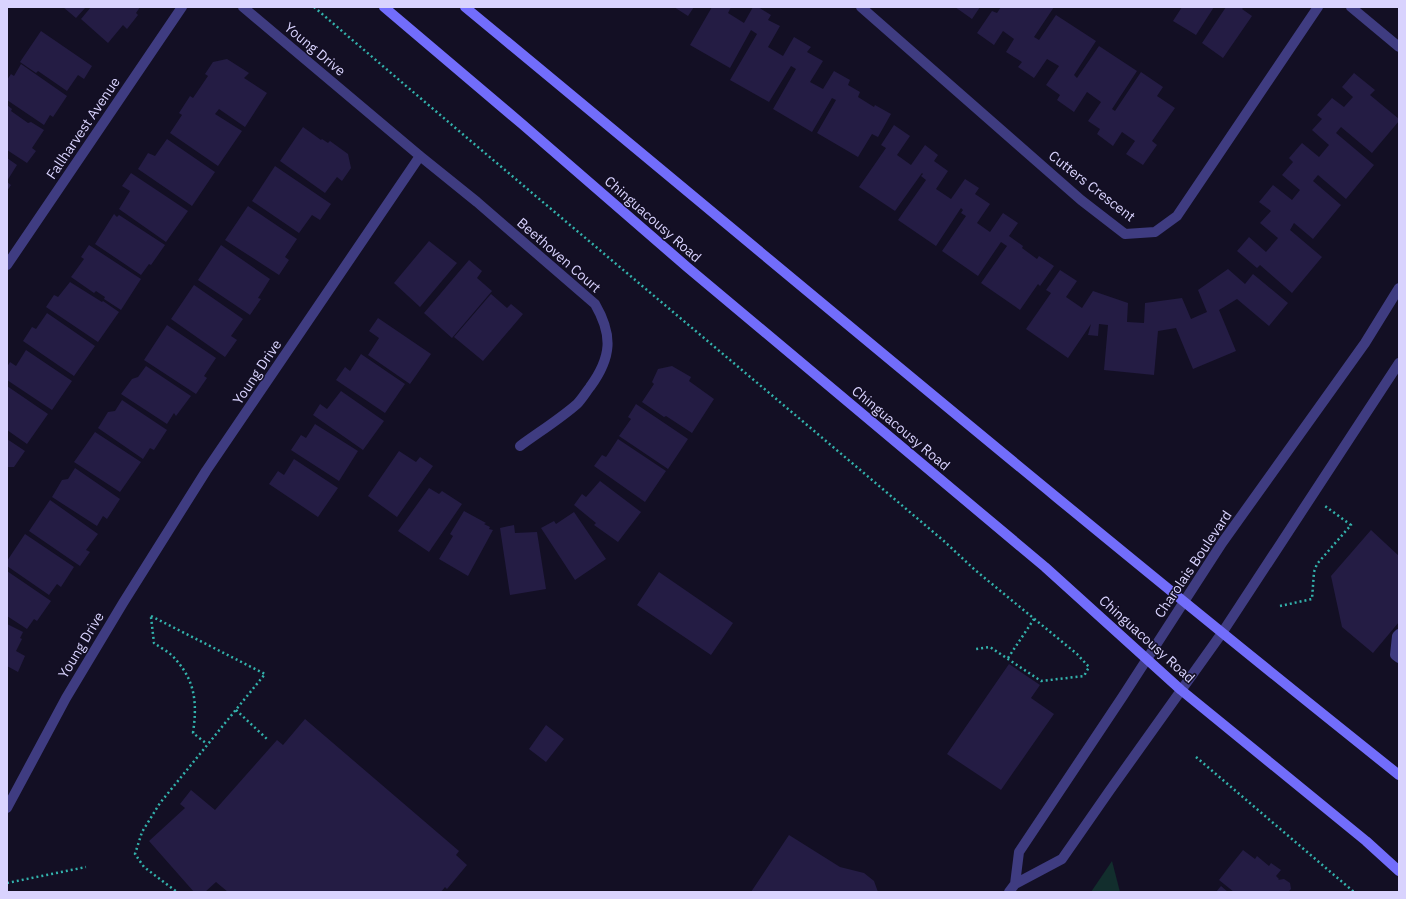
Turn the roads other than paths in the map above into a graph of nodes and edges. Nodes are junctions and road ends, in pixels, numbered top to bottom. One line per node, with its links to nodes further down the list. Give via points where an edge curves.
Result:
1 (182, 7): 10 (street, Fallharvest Avenue)
2 (243, 7): 9 (street, Young Drive)
3 (384, 7): 18 (main road, Chinguacousy Road, via 687,267 1045,568)
4 (465, 7): 14 (main road)
5 (861, 7): 6 (street, Cutters Crescent, via 1081,200 1125,234 1155,232 1177,216)
6 (1318, 7)
7 (1351, 7): 8 (street)
8 (1399, 47)
9 (420, 156): 13 (street, Beethoven Court, via 594,304 603,318 607,333 606,357 598,376 578,403); 21 (street, Young Drive, via 206,471 70,692)
10 (7, 265)
11 (1399, 288): 14 (street, Charolais Boulevard, via 1365,343 1222,543)
12 (1399, 363): 15 (street, Charolais Boulevard)
13 (520, 446)
14 (1184, 602): 15 (main road); 18 (street, Charolais Boulevard)
15 (1222, 633): 19 (street, Charolais Boulevard); 20 (main road)
16 (1399, 634): 17 (street, via 1395,655)
17 (1399, 658)
18 (1147, 659): 19 (main road, Chinguacousy Road); 23 (street, Charolais Boulevard, via 1019,852)
19 (1181, 690): 22 (main road, Chinguacousy Road, via 1366,841); 23 (street, Charolais Boulevard, via 1062,859)
20 (1399, 775)
21 (7, 808)
22 (1399, 871)
23 (1012, 888)

